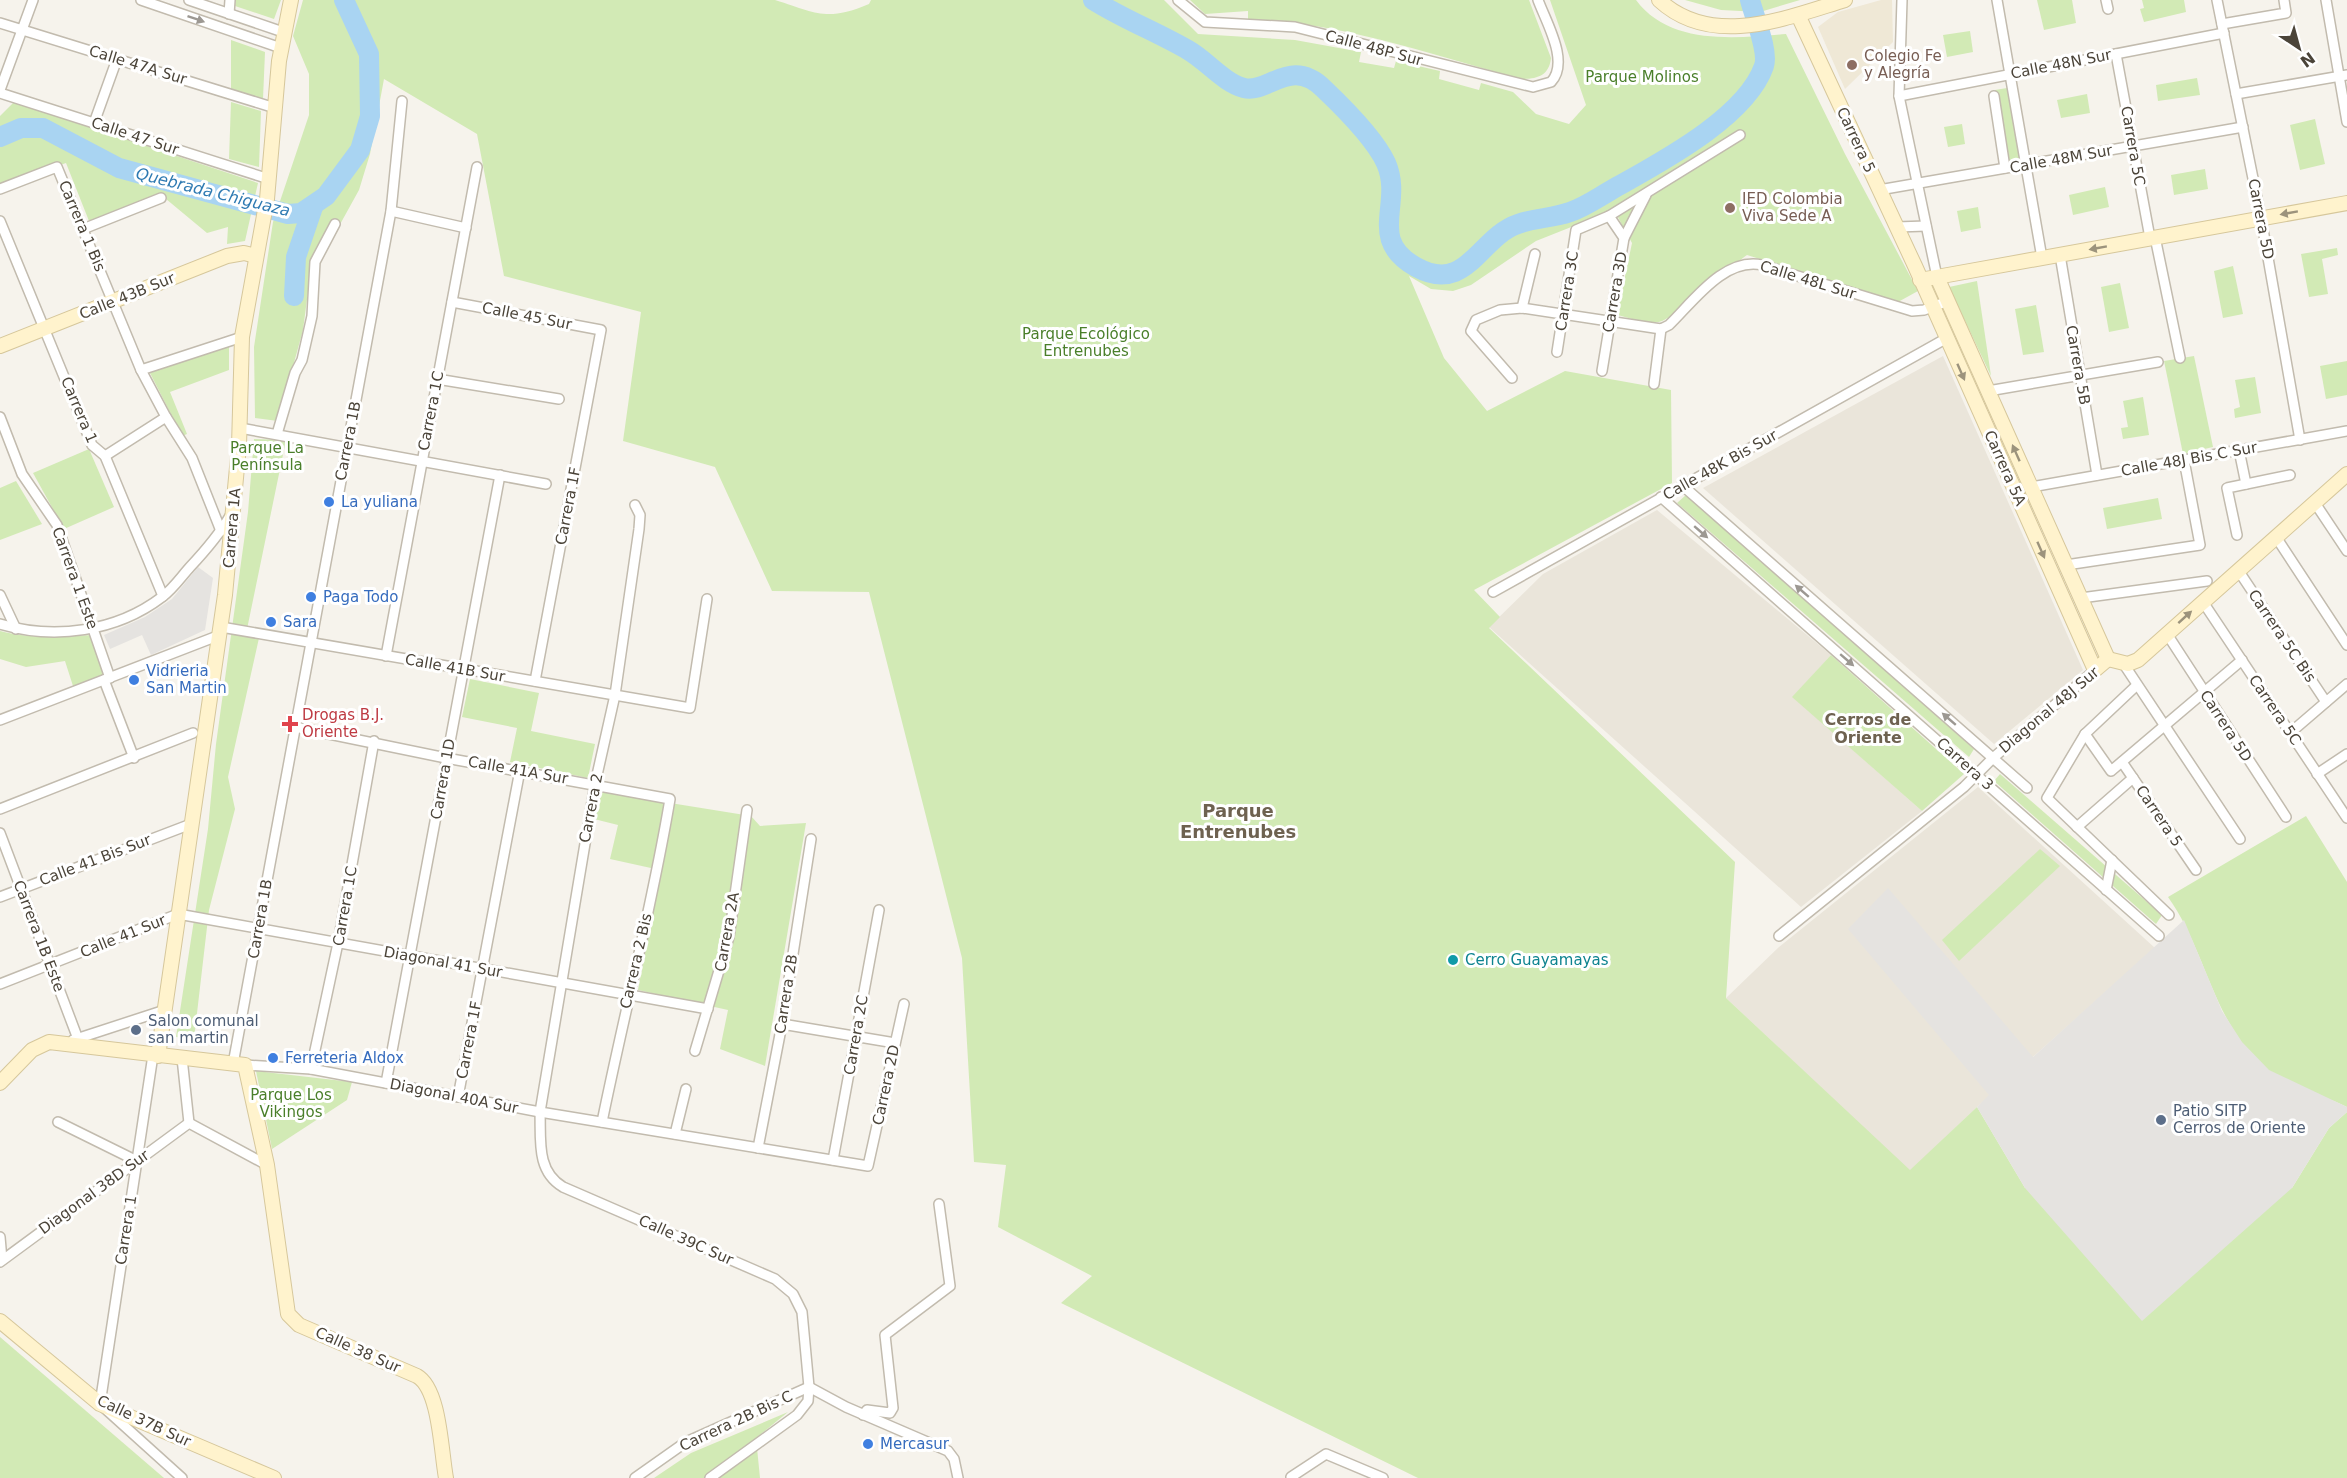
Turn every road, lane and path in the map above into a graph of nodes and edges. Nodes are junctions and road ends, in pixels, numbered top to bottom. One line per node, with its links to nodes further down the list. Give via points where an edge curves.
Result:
1 (33, 0): 18 (street)
2 (141, 0): 21 (street, one-way to 21)
3 (189, 0): 15 (street)
4 (230, 0): 15 (street)
5 (291, 0): 20 (street, Carrera 1A)
6 (1178, 0): 7 (street, Calle 48P Sur, via 1196,17 1211,24 1295,27 1521,86 1551,82 1559,69)
7 (1538, 0)
8 (1659, 0): 16 (street, via 1687,19 1717,26 1742,27)
9 (1845, 0): 16 (street)
10 (1902, 0): 28 (street)
11 (1997, 0): 24 (street)
12 (2217, 0): 19 (street, Carrera 5D)
13 (2284, 0): 19 (street, Calle 48N Sur, via 2286,13)
14 (2326, 0): 25 (street)
15 (230, 14): 20 (street)
16 (1798, 15): 43 (street, Carrera 5)
17 (0, 22): 18 (street, Calle 47A Sur)
18 (22, 29): 23 (street, Calle 47A Sur); 26 (street)
19 (2223, 29): 22 (street, Calle 48N Sur); 27 (street, Carrera 5D)
20 (283, 32): 21 (street, Carrera 1A)
21 (281, 48): 31 (street, Carrera 1A)
22 (2116, 54): 24 (street, Calle 48N Sur); 36 (street, Carrera 5C)
23 (117, 59): 31 (street, Calle 47A Sur); 33 (street)
24 (2010, 74): 28 (street, Calle 48N Sur); 37 (street)
25 (2343, 75): 27 (street); 32 (street)
26 (0, 91): 33 (street, Calle 47 Sur)
27 (2236, 94): 34 (street, Carrera 5D)
28 (1899, 96): 41 (street)
29 (1994, 96): 39 (street)
30 (402, 101): 47 (street, Carrera 1B)
31 (275, 108): 40 (street, Carrera 1A)
32 (2347, 122)
33 (94, 123): 40 (street, Calle 47 Sur)
34 (2243, 127): 36 (street, Calle 48M Sur); 49 (street, Carrera 5D)
35 (1740, 135): 44 (street)
36 (2133, 146): 37 (street, Calle 48M Sur); 57 (street, Carrera 5C)
37 (2026, 165): 39 (street, Calle 48M Sur); 61 (street)
38 (477, 167): 54 (street, Carrera 1C)
39 (2005, 168): 41 (street, Calle 48M Sur)
40 (269, 179): 60 (street, Carrera 1A)
41 (1916, 184): 43 (street, Calle 48M Sur); 52 (street)
42 (0, 189): 55 (street, Carrera 1 Bis, via 57,167)
43 (1879, 190): 53 (street, Carrera 5)
44 (1646, 195): 48 (street); 56 (street)
45 (161, 198): 55 (street)
46 (2347, 203): 49 (street, one-way to 49)
47 (391, 211): 54 (street); 95 (street, Carrera 1B)
48 (1610, 216): 56 (street, Carrera 3D); 70 (street, Carrera 3C, via 1576,230)
49 (2262, 218): 57 (street); 94 (street, Carrera 5D)
50 (0, 220): 72 (street, Carrera 1)
51 (335, 224): 93 (street, via 315,262 312,316)
52 (1926, 226): 53 (street); 63 (street)
53 (1897, 227): 62 (street, Carrera 5)
54 (466, 228): 67 (street, Carrera 1C)
55 (83, 229): 65 (street, Carrera 1 Bis)
56 (1624, 238): 71 (street, Carrera 3D)
57 (2152, 238): 59 (street, one-way to 59); 79 (street, Carrera 5C)
58 (1535, 254): 69 (street)
59 (2060, 255): 61 (street); 83 (street, Carrera 5B)
60 (256, 256): 65 (street, Calle 43B Sur, via 227,256); 75 (street, Carrera 1A)
61 (2042, 258): 63 (street)
62 (1915, 266): 64 (street, Carrera 5A)
63 (1937, 277): 64 (street); 66 (street, Carrera 5A)
64 (1920, 280): 68 (street, Carrera 5A)
65 (113, 301): 72 (street, Calle 43B Sur); 81 (street, Carrera 1 Bis)
66 (1948, 301): 68 (street, Calle 48L Sur); 87 (street, Carrera 5A)
67 (452, 302): 74 (street, Calle 45 Sur); 85 (street, Carrera 1C)
68 (1932, 307): 73 (street, Calle 48L Sur, via 1912,311 1755,263 1726,272); 76 (street, Carrera 5A)
69 (1522, 308): 70 (street); 84 (street, via 1500,310 1476,320 1471,331)
70 (1563, 316): 71 (street); 78 (street, Carrera 3C)
71 (1609, 322): 73 (street); 82 (street, Carrera 3D)
72 (45, 328): 77 (street, Calle 43B Sur); 97 (street, Carrera 1, via 92,445)
73 (1661, 329): 86 (street)
74 (601, 330): 139 (street, Carrera 1F)
75 (242, 337): 81 (street); 91 (street, Carrera 1A)
76 (1947, 338): 106 (street, Calle 48K Bis Sur); 137 (street, Carrera 5A, one-way to 137)
77 (0, 346)
78 (1557, 352)
79 (2180, 358)
80 (2158, 362): 83 (street)
81 (141, 370): 90 (street, Carrera 1 Bis)
82 (1602, 371)
83 (2080, 376): 87 (street); 102 (street, Carrera 5B)
84 (1512, 378)
85 (437, 379): 88 (street); 99 (street, Carrera 1C)
86 (1654, 384)
87 (1988, 391): 107 (street, Carrera 5A, one-way to 87)
88 (559, 399)
89 (0, 417): 127 (street, Carrera 1 Este, via 22,474 57,525)
90 (166, 417): 97 (street); 112 (street, Carrera 1 Bis, via 192,458)
91 (240, 428): 93 (street); 111 (street, Carrera 1A)
92 (2347, 431): 94 (street, Calle 48J Bis C Sur)
93 (277, 434): 95 (street)
94 (2300, 440): 96 (street, Calle 48J Bis C Sur)
95 (347, 447): 99 (street); 130 (street, Carrera 1B)
96 (2239, 450): 98 (street, Calle 48J Bis C Sur); 105 (street)
97 (105, 456): 121 (street, Carrera 1)
98 (2184, 460): 102 (street, Calle 48J Bis C Sur); 116 (street, via 2200,545)
99 (422, 461): 101 (street); 132 (street, Carrera 1C)
100 (2347, 474): 109 (street)
101 (500, 475): 104 (street); 136 (street, Carrera 1D)
102 (2097, 475): 107 (street, Calle 48J Bis C Sur)
103 (2290, 475): 105 (street)
104 (546, 484)
105 (2246, 484): 113 (street, via 2228,488)
106 (1683, 486): 108 (street, Calle 48K Bis Sur); 155 (street, Carrera 3, one-way to 106)
107 (2031, 487): 116 (street, Carrera 5A)
108 (1661, 497): 119 (street, Calle 48K Bis Sur); 159 (street, Carrera 3, one-way to 159)
109 (2315, 503): 114 (street); 115 (street)
110 (635, 505): 143 (street, Carrera 2, via 640,515 639,529)
111 (234, 509): 112 (street); 128 (street, Carrera 1A)
112 (221, 531): 121 (street)
113 (2237, 535)
114 (2276, 537): 117 (street); 131 (street)
115 (2347, 551)
116 (2066, 566): 122 (street, Carrera 5A)
117 (2238, 570): 124 (street); 144 (street, Carrera 5C Bis)
118 (2207, 581): 122 (street)
119 (1493, 592)
120 (0, 595): 126 (street)
121 (164, 596): 127 (street, via 135,614)
122 (2081, 598): 133 (street, Carrera 5A)
123 (706, 599): 143 (street, Calle 41B Sur, via 690,708)
124 (2203, 602): 129 (street, one-way to 124); 134 (street, Carrera 5C)
125 (0, 624): 126 (street)
126 (16, 629): 127 (street)
127 (93, 629): 138 (street, Carrera 1 Este)
128 (220, 631): 130 (street, Calle 41B Sur); 138 (street); 168 (street, Carrera 1A)
129 (2167, 634): 135 (street, via 2138,660); 142 (street, Carrera 5D)
130 (310, 643): 132 (street, Calle 41B Sur); 147 (street, Carrera 1B)
131 (2347, 645)
132 (386, 656): 136 (street, Calle 41B Sur)
133 (2108, 659): 135 (street, Diagonal 48J Sur); 137 (street, Diagonal 48J Sur)
134 (2242, 660): 142 (street); 149 (street, Carrera 5C)
135 (2123, 663): 141 (street)
136 (464, 669): 139 (street, Calle 41B Sur); 154 (street, Carrera 1D)
137 (2096, 670): 155 (street, Diagonal 48J Sur)
138 (107, 679): 145 (street); 153 (street, Carrera 1 Este)
139 (535, 681): 143 (street, Calle 41B Sur)
140 (2347, 684): 144 (street)
141 (2137, 685): 146 (street); 150 (street)
142 (2205, 692): 146 (street); 167 (street, Carrera 5D)
143 (615, 695): 161 (street, Carrera 2)
144 (2326, 702): 149 (street)
145 (0, 720)
146 (2164, 726): 156 (street); 172 (street)
147 (295, 727): 151 (street, Calle 41A Sur); 181 (street, Carrera 1B)
148 (193, 733): 153 (street)
149 (2290, 733): 158 (street, Carrera 5C)
150 (2085, 734): 156 (street, via 2111,771); 169 (street, via 2047,798)
151 (374, 741): 154 (street, Calle 41A Sur); 184 (street, Carrera 1C)
152 (2347, 754): 158 (street)
153 (134, 758): 164 (street)
154 (446, 758): 157 (street, Calle 41A Sur); 185 (street, Carrera 1D)
155 (1993, 758): 159 (street, Diagonal 48J Sur); 162 (street, Carrera 3)
156 (2122, 762): 160 (street, Carrera 5)
157 (520, 770): 161 (street, Calle 41A Sur); 187 (street, Carrera 1F)
158 (2317, 774): 166 (street, Carrera 5C)
159 (1978, 775): 176 (street, Carrera 3); 182 (street, Diagonal 48J Sur)
160 (2133, 778): 169 (street); 174 (street, Carrera 5)
161 (595, 784): 163 (street, Calle 41A Sur); 188 (street, Carrera 2)
162 (2027, 788)
163 (670, 799): 190 (street, Carrera 2 Bis)
164 (0, 809)
165 (747, 810): 193 (street, Carrera 2A, via 729,937)
166 (2346, 814)
167 (2286, 817)
168 (191, 824): 175 (street, Calle 41 Bis Sur); 179 (street, Carrera 1A)
169 (2077, 827): 173 (street)
170 (0, 833): 175 (street, Carrera 1B Este)
171 (811, 839): 194 (street, Carrera 2B)
172 (2240, 839)
173 (2112, 860): 176 (street); 180 (street)
174 (2196, 870)
175 (21, 889): 177 (street, Calle 41 Bis Sur); 186 (street, Carrera 1B Este)
176 (2106, 890): 183 (street, Carrera 3)
177 (0, 897)
178 (879, 910): 195 (street, Carrera 2C)
179 (178, 914): 181 (street, Diagonal 41 Sur); 186 (street, Calle 41 Sur); 192 (street, Carrera 1A)
180 (2169, 915)
181 (259, 929): 184 (street, Diagonal 41 Sur); 202 (street, Carrera 1B)
182 (1779, 936)
183 (2159, 936)
184 (338, 943): 185 (street, Diagonal 41 Sur); 203 (street, Carrera 1C)
185 (411, 956): 187 (street, Diagonal 41 Sur); 205 (street, Carrera 1D)
186 (50, 965): 189 (street, Calle 41 Sur); 196 (street, Carrera 1B Este)
187 (483, 969): 188 (street, Diagonal 41 Sur); 207 (street, Carrera 1F)
188 (561, 983): 190 (street, Diagonal 41 Sur); 208 (street, Carrera 2)
189 (0, 984)
190 (628, 995): 193 (street, Diagonal 41 Sur); 210 (street, Carrera 2 Bis)
191 (904, 1004): 198 (street, Carrera 2D)
192 (165, 1010): 196 (street); 200 (street, Carrera 1A)
193 (708, 1010): 199 (street, Carrera 2A)
194 (782, 1024): 195 (street); 213 (street, Carrera 2B)
195 (855, 1037): 198 (street); 214 (street, Carrera 2C)
196 (78, 1039): 197 (street)
197 (64, 1043): 200 (street, Diagonal 40A Sur); 204 (street, Diagonal 40A Sur, via 38,1045)
198 (895, 1043): 217 (street, Carrera 2D)
199 (695, 1051)
200 (156, 1056): 201 (street, Diagonal 40A Sur); 215 (street, Carrera 1)
201 (182, 1058): 202 (street, Diagonal 40A Sur); 211 (street)
202 (239, 1064): 203 (street, Diagonal 40A Sur); 216 (street, Carrera 1B)
203 (311, 1069): 205 (street, Diagonal 40A Sur)
204 (0, 1083)
205 (386, 1083): 207 (street, Diagonal 40A Sur)
206 (686, 1089): 212 (street)
207 (458, 1097): 208 (street, Diagonal 40A Sur)
208 (540, 1112): 210 (street, Diagonal 40A Sur); 223 (street, Calle 39C Sur, via 543,1163 557,1184 787,1287 802,1312)
209 (58, 1122): 215 (street)
210 (602, 1122): 212 (street, Diagonal 40A Sur)
211 (189, 1123): 215 (street, Diagonal 38D Sur); 216 (street)
212 (675, 1134): 213 (street, Diagonal 40A Sur)
213 (758, 1148): 214 (street, Diagonal 40A Sur)
214 (833, 1160): 217 (street, Diagonal 40A Sur)
215 (138, 1161): 220 (street, Diagonal 38D Sur); 224 (street, Carrera 1)
216 (267, 1165): 221 (street, Carrera 1B)
217 (868, 1166)
218 (939, 1204): 225 (street, via 950,1286 885,1335 893,1408 890,1413 867,1410)
219 (0, 1237): 220 (street)
220 (1, 1261)
221 (288, 1314): 229 (street, Calle 38 Sur, via 299,1325 417,1376 429,1386)
222 (0, 1321): 224 (street, Calle 37B Sur)
223 (809, 1387): 225 (street); 230 (street, Carrera 2B Bis C, via 686,1442); 231 (street, via 808,1401 797,1415)
224 (100, 1404): 227 (street); 228 (street, Calle 37B Sur)
225 (863, 1415): 232 (street, via 945,1449 953,1456)
226 (1291, 1477): 233 (street, via 1326,1454)
227 (182, 1478)
228 (274, 1478)
229 (446, 1478)
230 (635, 1478)
231 (710, 1478)
232 (958, 1478)
233 (1383, 1478)

